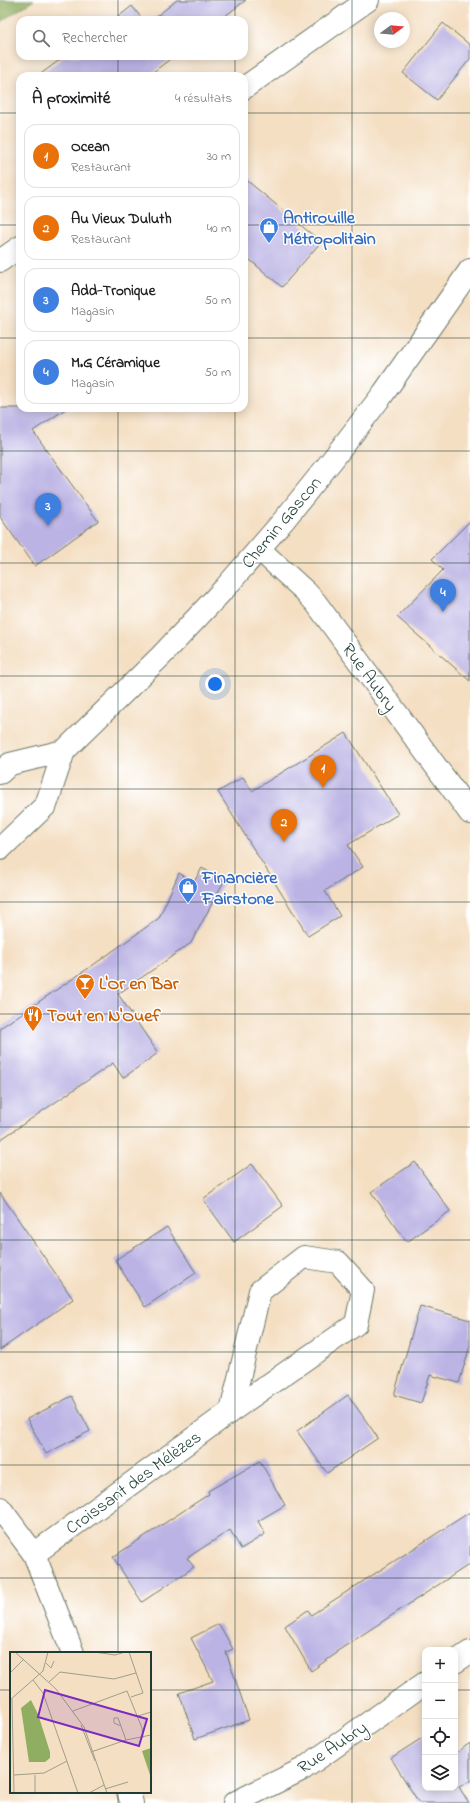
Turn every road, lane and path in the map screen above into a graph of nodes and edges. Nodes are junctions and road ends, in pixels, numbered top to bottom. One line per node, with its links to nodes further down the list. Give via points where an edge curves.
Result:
1 (368, 0): 2 (street)
2 (248, 85)
3 (16, 250): 4 (street)
4 (0, 261)
5 (470, 270): 6 (street, Chemin Gascon, via 383,394)
6 (260, 550): 7 (street, Chemin Gascon, via 156,661); 9 (street, Rue Aubry, via 316,603)
7 (64, 751): 8 (street, via 10,764); 10 (street, Chemin Gascon, via 46,805)
8 (0, 773)
9 (470, 813)
10 (0, 848)
11 (231, 1411): 11 (street, Croissant des Mélèzes, via 356,1324 363,1290 338,1262 304,1257 260,1291); 13 (street, Croissant des Mélèzes)
12 (0, 1508): 13 (street)
13 (34, 1554): 14 (street)
14 (73, 1652)
15 (470, 1652): 16 (street)
16 (458, 1660)
17 (422, 1685): 20 (street, Rue Aubry, via 303,1769)
18 (128, 1793): 19 (street)
19 (132, 1803)
20 (234, 1803)

